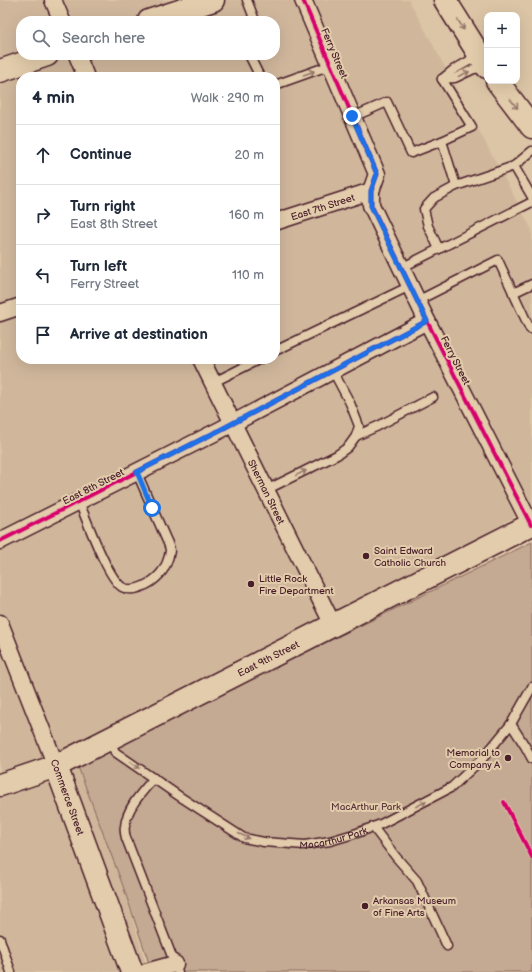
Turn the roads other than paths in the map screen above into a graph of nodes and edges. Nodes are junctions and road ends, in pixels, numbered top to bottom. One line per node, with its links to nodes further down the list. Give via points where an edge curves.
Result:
1 (53, 0): 6 (street)
2 (213, 0): 7 (main road, via 169,10)
3 (247, 0): 8 (lane)
4 (303, 0): 13 (street, Ferry Street)
5 (445, 0): 12 (main road, one-way to 12)
6 (60, 16)
7 (158, 16)
8 (253, 16)
9 (32, 60): 14 (main road)
10 (79, 60): 15 (street)
11 (252, 60): 16 (lane)
12 (484, 62): 17 (lane, one-way to 12, via 455,78 474,70); 17 (lane, via 469,61)
13 (331, 65): 18 (lane, one-way to 13); 20 (street, Ferry Street)
14 (0, 71)
15 (84, 72)
16 (258, 72)
17 (442, 79): 22 (lane, via 472,127)
18 (280, 83)
19 (499, 84): 21 (main road, one-way to 21)
20 (352, 116): 22 (lane, via 387,102 411,153); 26 (street, Ferry Street, via 377,174)
21 (532, 127)
22 (442, 141): 25 (lane)
23 (532, 151): 24 (lane)
24 (514, 166): 25 (lane); 27 (lane)
25 (456, 186): 30 (lane, via 434,198 424,209 428,226)
26 (371, 191): 29 (street, East 7th Street); 31 (street, Ferry Street, via 371,206)
27 (532, 197)
28 (532, 202): 30 (lane)
29 (280, 220)
30 (439, 249): 31 (lane)
31 (401, 268): 33 (street, Ferry Street)
32 (532, 284): 34 (lane)
33 (413, 293): 34 (lane, via 498,260); 37 (street, Ferry Street); 39 (lane)
34 (513, 293): 38 (lane)
35 (16, 307): 36 (street)
36 (0, 312)
37 (427, 321): 42 (street, East 8th Street); 50 (street, Ferry Street)
38 (532, 330)
39 (280, 350)
40 (203, 364): 43 (street, Sherman Street)
41 (250, 364): 43 (lane)
42 (333, 371): 45 (street, East 8th Street); 46 (lane, via 359,426)
43 (212, 383): 45 (street, Sherman Street)
44 (434, 397): 46 (lane)
45 (233, 424): 47 (street, East 8th Street); 48 (street, Sherman Street)
46 (356, 436): 48 (lane, one-way to 46, via 336,456 348,447)
47 (137, 472): 49 (street, East 8th Street); 49 (lane, via 170,550 168,561 161,573 140,587 131,590 115,580)
48 (266, 490): 53 (street, Sherman Street)
49 (79, 502): 51 (street, East 8th Street)
50 (532, 525): 53 (main road, East 9th Street)
51 (0, 541)
52 (0, 622): 58 (street, Commerce Street)
53 (333, 625): 56 (main road, East 9th Street)
54 (532, 687): 55 (lane, Macarthur Park)
55 (511, 724): 57 (lane); 61 (lane, Macarthur Park, one-way to 55, via 452,787 483,758)
56 (108, 739): 58 (main road, East 9th Street); 59 (lane, Macarthur Park, one-way to 59, via 115,752)
57 (532, 759)
58 (56, 766): 60 (main road, East 9th Street); 66 (main road, Commerce Street)
59 (154, 778): 61 (lane, Macarthur Park, one-way to 61, via 244,838 305,845 330,841); 64 (lane, via 127,815 126,838)
60 (0, 785)
61 (373, 827): 63 (lane, via 417,881)
62 (0, 939): 65 (lane)
63 (447, 946)
64 (176, 968): 67 (street)
65 (11, 972)
66 (132, 972)
67 (146, 972)

